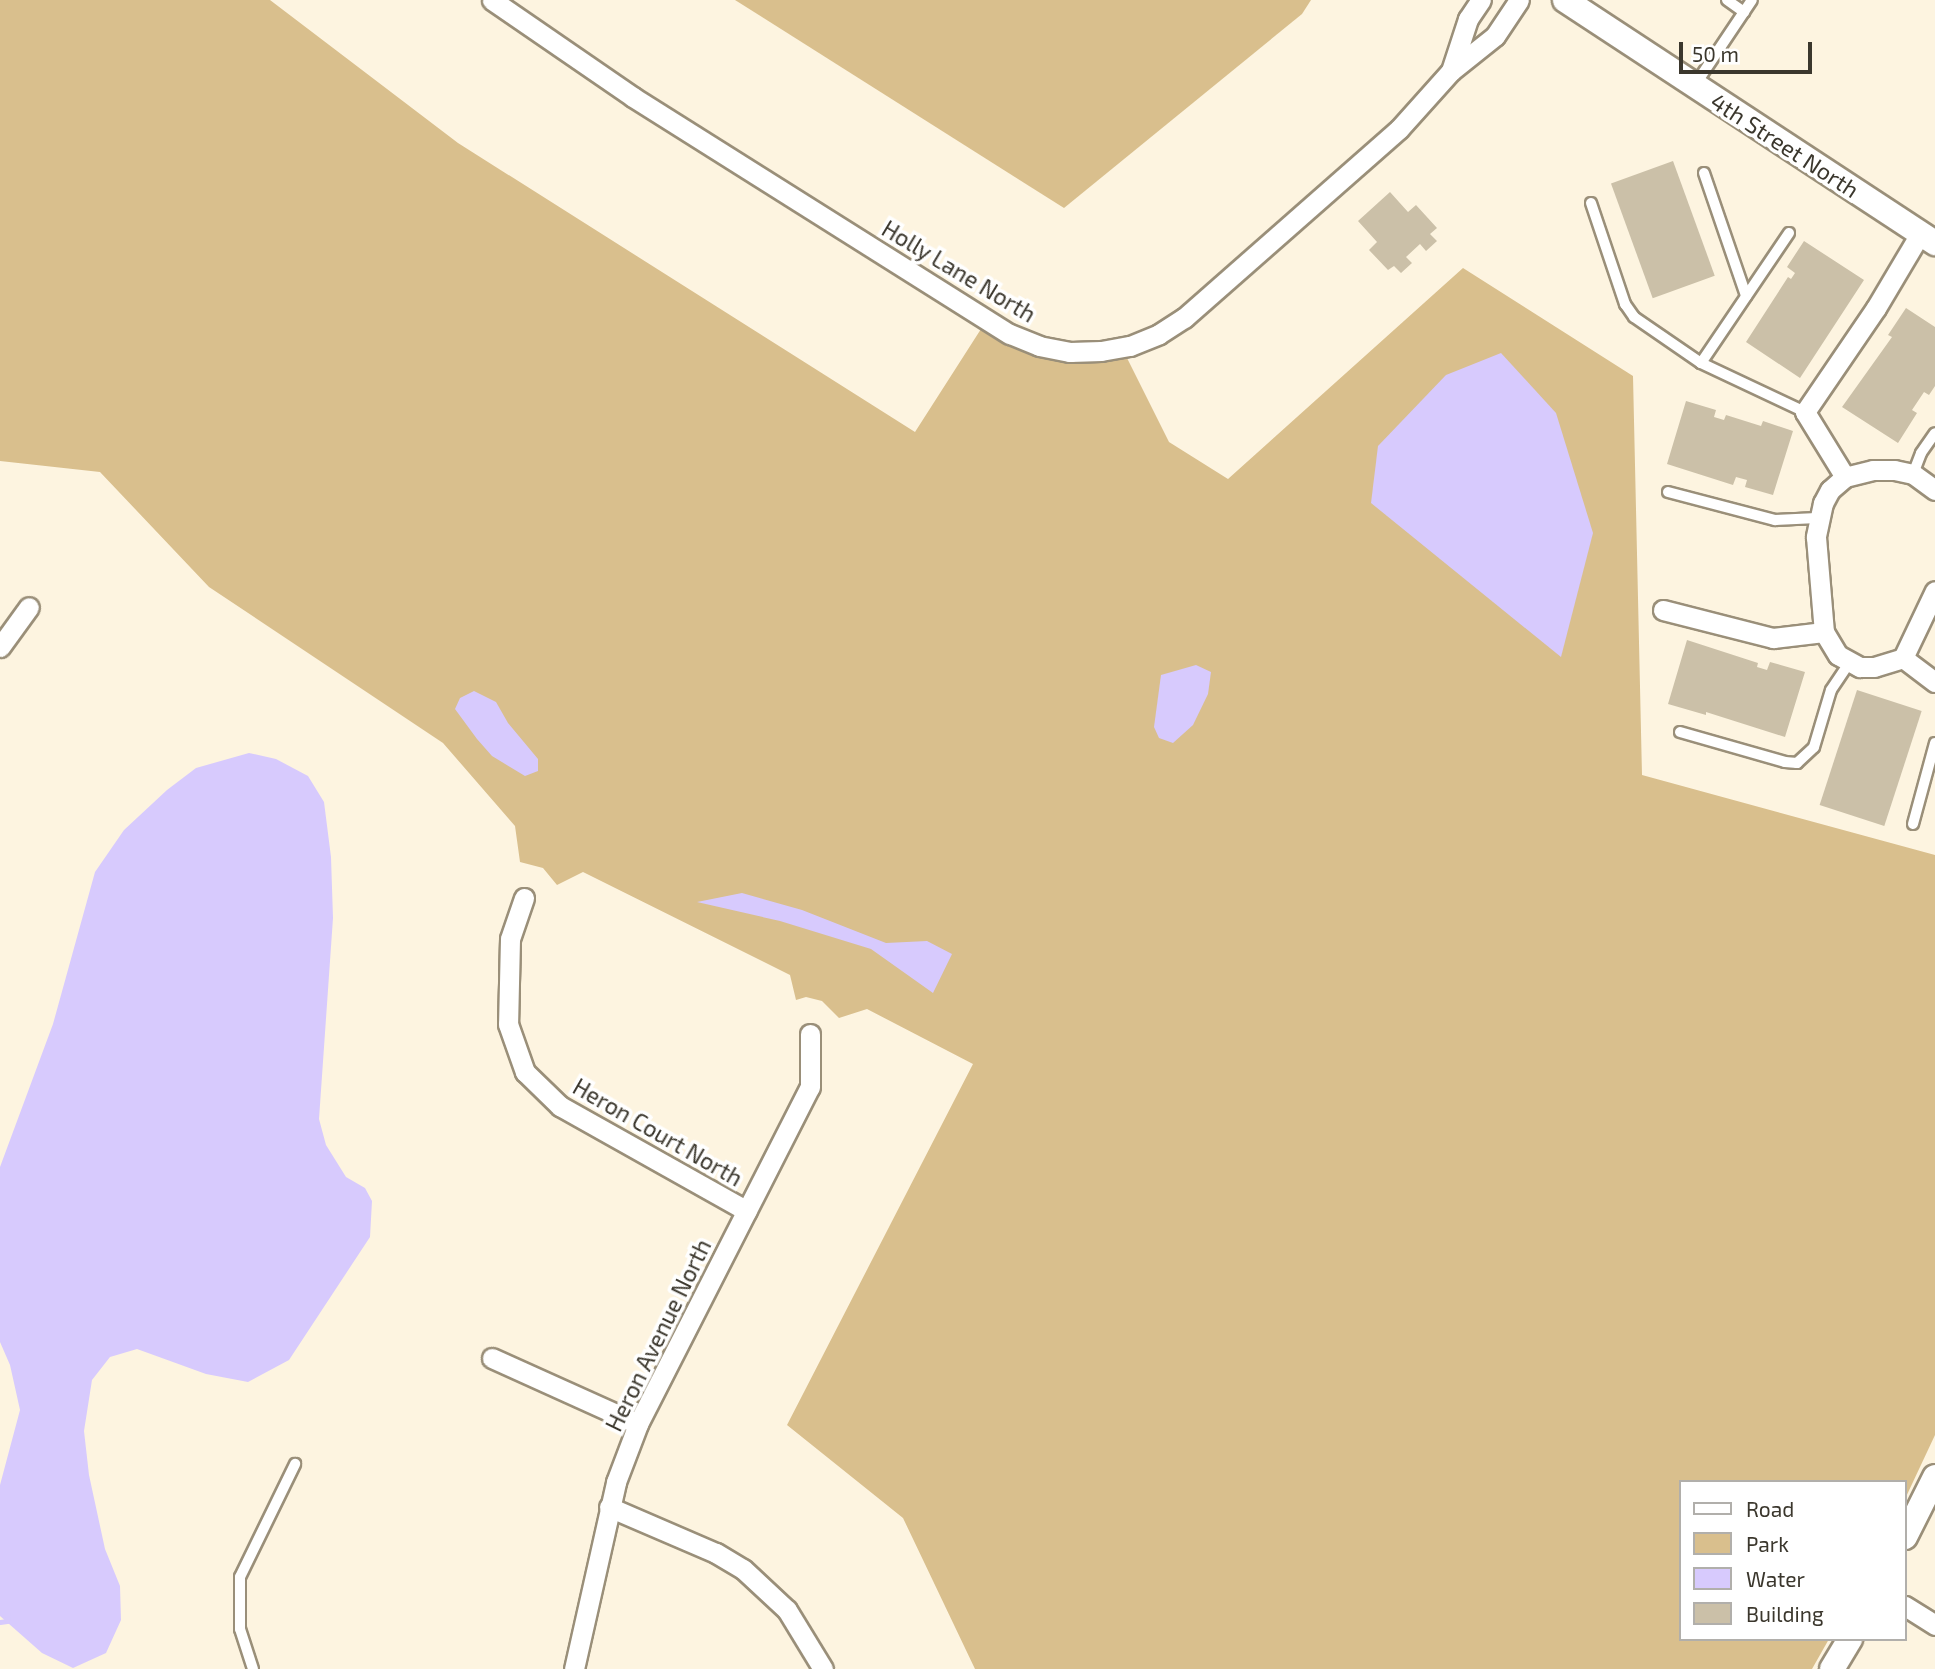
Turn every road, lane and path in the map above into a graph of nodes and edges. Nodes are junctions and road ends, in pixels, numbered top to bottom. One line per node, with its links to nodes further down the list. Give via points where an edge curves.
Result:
1 (492, 0): 8 (street, Holly Lane North, via 633,96 1010,334 1070,352 1130,346 1184,318 1399,129)
2 (1481, 0): 8 (street, Holly Lane North, via 1468,19)
3 (1519, 0): 8 (street, Holly Lane North, via 1495,36)
4 (1565, 0): 9 (street, 4th Street North)
5 (1727, 0): 7 (lane)
6 (1752, 0): 7 (lane)
7 (1744, 12): 9 (lane)
8 (1451, 71)
9 (1695, 85): 13 (street, 4th Street North)
10 (1704, 173): 14 (lane)
11 (1591, 203): 15 (lane, via 1625,304 1634,317)
12 (1789, 233): 14 (lane)
13 (1928, 238): 16 (street)
14 (1746, 296): 15 (lane)
15 (1701, 363): 16 (lane)
16 (1805, 412): 19 (street)
17 (1935, 433): 18 (lane)
18 (1913, 474): 19 (street, via 1873,470); 20 (street)
19 (1845, 477): 22 (street, via 1830,490)
20 (1935, 490)
21 (1668, 492): 22 (lane, via 1775,520)
22 (1817, 518): 26 (street)
23 (1935, 591): 28 (street)
24 (29, 607): 27 (street)
25 (1662, 610): 26 (street, via 1773,638)
26 (1824, 632): 29 (street, via 1838,655)
27 (0, 647)
28 (1903, 658): 29 (street, via 1874,667); 30 (street)
29 (1850, 662): 31 (lane, via 1831,690 1814,747 1797,762)
30 (1935, 682)
31 (1681, 732)
32 (1935, 743): 33 (lane)
33 (1913, 824)
34 (524, 898): 36 (street, Heron Court North, via 510,939 508,1024 525,1072 560,1106)
35 (810, 1034): 36 (street, Heron Avenue North, via 810,1087)
36 (747, 1211): 38 (street, Heron Avenue North)
37 (492, 1358): 38 (street)
38 (638, 1423): 41 (street, Heron Avenue North)
39 (295, 1464): 46 (lane, via 240,1577 240,1629)
40 (1935, 1477): 42 (street)
41 (609, 1507): 47 (street, Heron Avenue North); 48 (street, via 743,1569 786,1610)
42 (1907, 1533)
43 (1907, 1607): 44 (street)
44 (1935, 1625)
45 (1849, 1641): 49 (street)
46 (253, 1669)
47 (574, 1669)
48 (823, 1669)
49 (1832, 1669)

